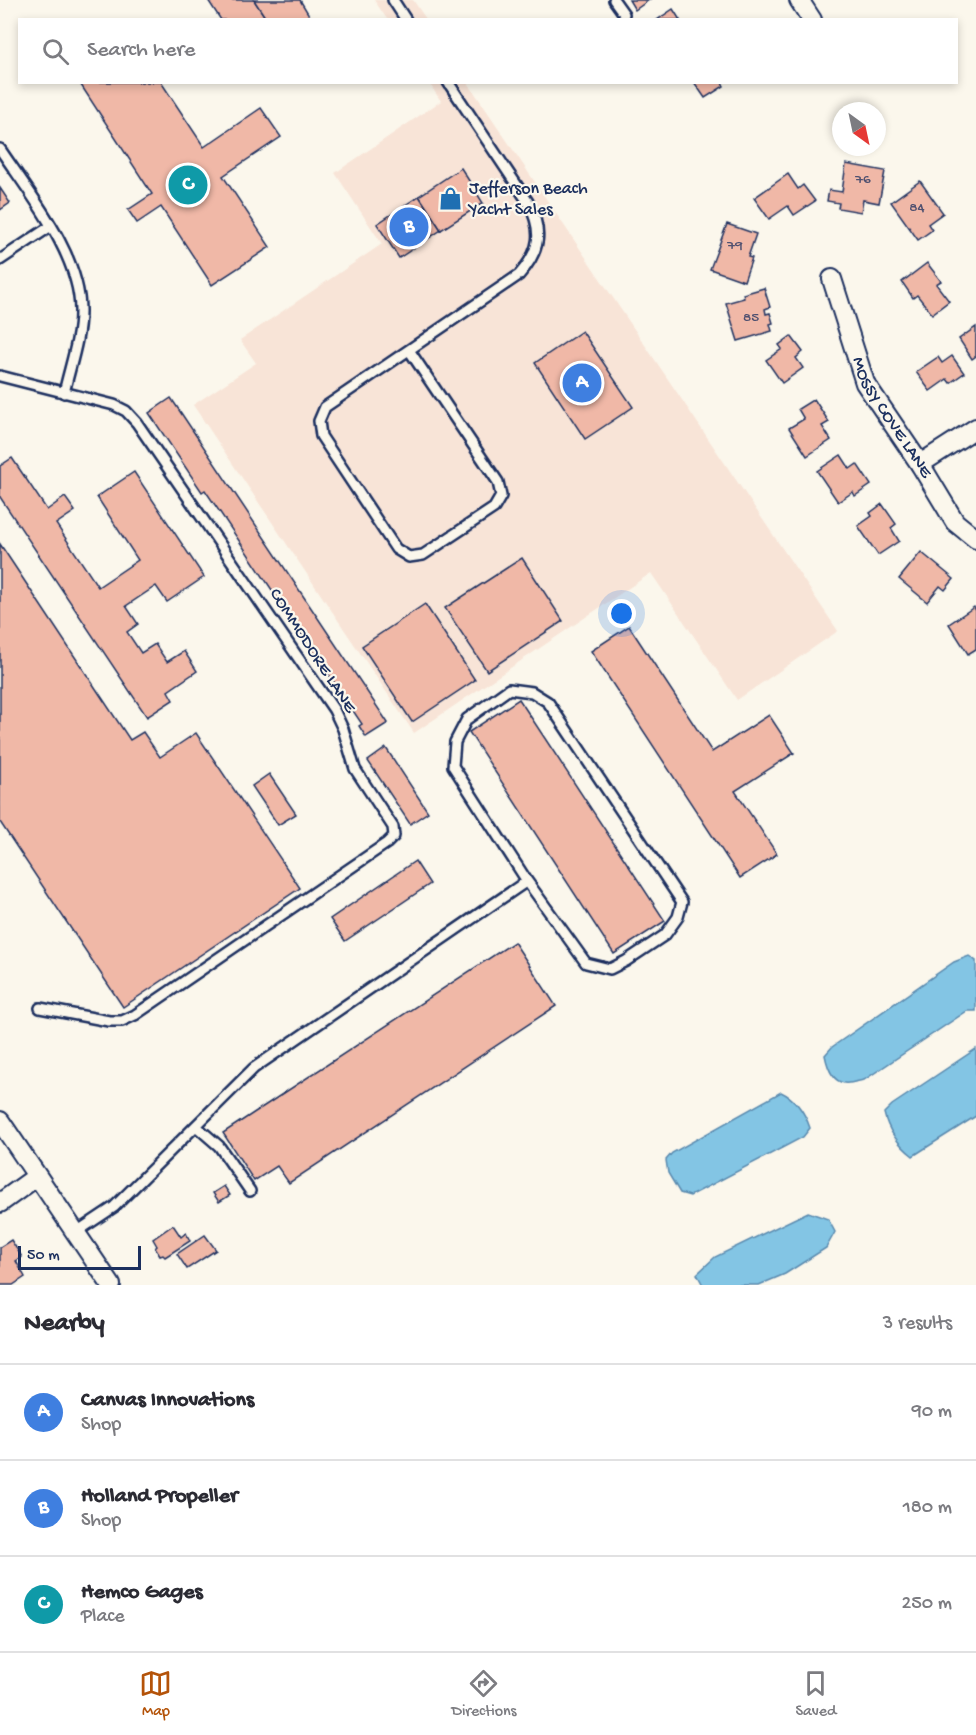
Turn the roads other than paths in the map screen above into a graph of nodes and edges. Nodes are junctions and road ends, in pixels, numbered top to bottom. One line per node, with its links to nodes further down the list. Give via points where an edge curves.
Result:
1 (393, 0): 5 (lane)
2 (614, 0): 4 (lane)
3 (799, 0): 6 (street)
4 (624, 14)
5 (405, 18)
6 (811, 18)
7 (449, 84): 12 (lane, via 528,202 536,222 537,244 519,275)
8 (0, 149): 9 (lane)
9 (51, 226): 10 (lane); 14 (lane, via 64,249 80,310)
10 (0, 261)
11 (832, 279): 16 (street, MOSSY COVE LANE, via 865,383)
12 (409, 350): 12 (lane, via 325,407 319,421 321,436 396,549 409,557 423,555 494,508 501,496 498,482)
13 (0, 376): 14 (lane, COMMODORE LANE)
14 (64, 393): 19 (lane, COMMODORE LANE, via 114,405 137,423 334,710 355,769 393,827 394,836 135,1015 109,1021)
15 (976, 428): 16 (street)
16 (920, 464): 17 (street, MOSSY COVE LANE, via 955,522)
17 (976, 539)
18 (527, 880): 18 (lane, via 586,963 610,969 665,935 678,917 682,902 548,702 532,693 508,689 467,719 455,742 453,766); 21 (lane, via 254,1068)
19 (40, 1008)
20 (0, 1121): 22 (street)
21 (196, 1126): 23 (lane, via 219,1146); 25 (lane, via 114,1208)
22 (36, 1177): 24 (street); 25 (street)
23 (250, 1191)
24 (0, 1203)
25 (75, 1233): 26 (street)
26 (111, 1285)

